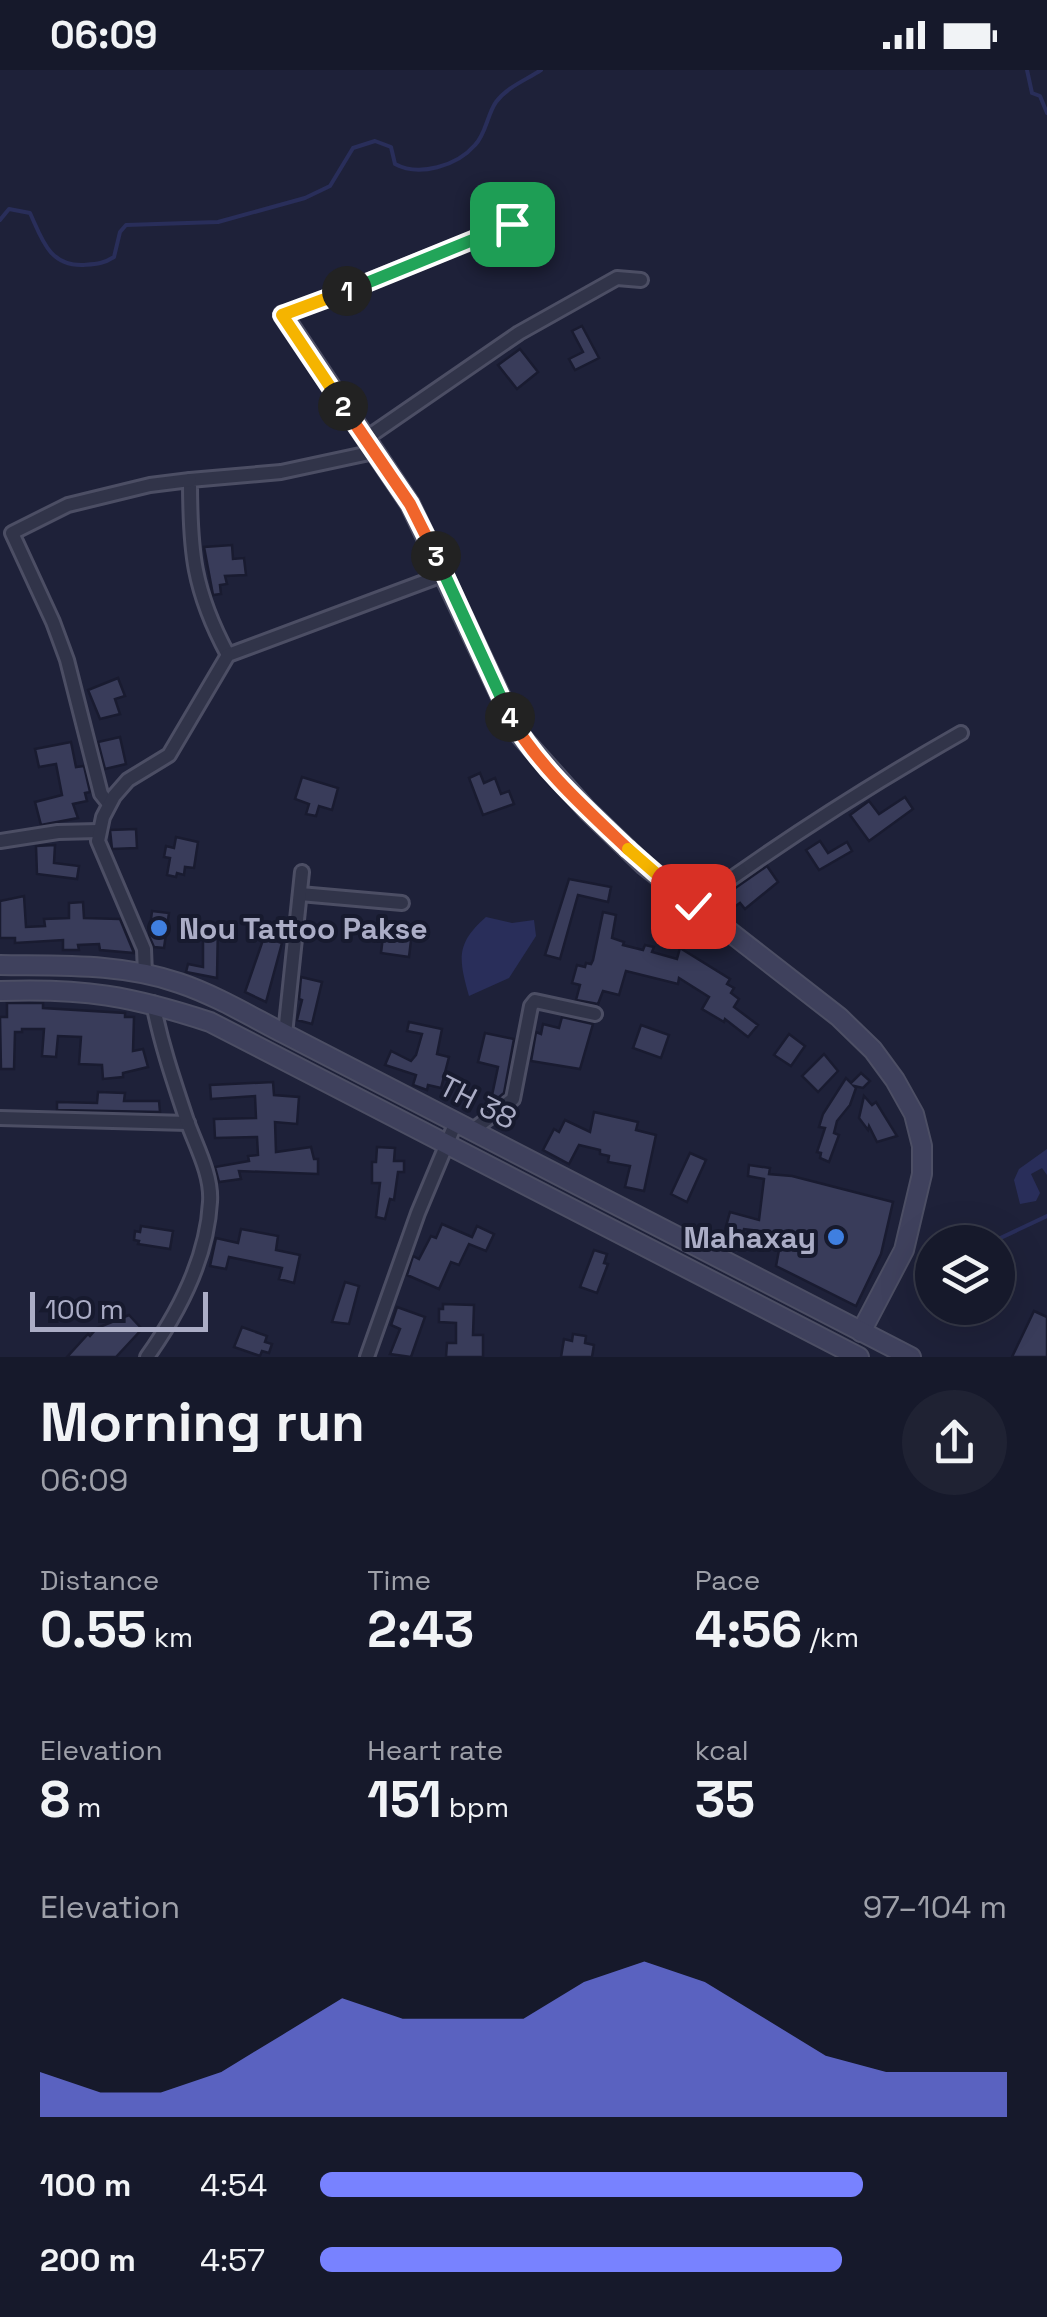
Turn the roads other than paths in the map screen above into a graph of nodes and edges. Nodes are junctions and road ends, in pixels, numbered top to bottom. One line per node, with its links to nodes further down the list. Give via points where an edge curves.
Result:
1 (543, 208): 3 (street)
2 (640, 280): 4 (street, via 617,278 519,332)
3 (282, 315): 4 (street)
4 (369, 445): 5 (street, via 282,472); 6 (street, via 410,504)
5 (190, 480): 7 (street, via 195,574); 9 (street, via 68,506 12,533 62,647)
6 (445, 574): 7 (street); 15 (street, via 518,733 587,810)
7 (228, 654): 9 (street, via 169,756 128,780)
8 (961, 733): 15 (street)
9 (108, 804): 10 (street)
10 (98, 830): 11 (street); 18 (street, via 106,865 146,954)
11 (0, 841)
12 (302, 872): 13 (street)
13 (300, 894): 14 (street); 23 (street)
14 (402, 903)
15 (693, 906): 28 (street, via 839,1017 873,1050 914,1114 922,1146 916,1207 904,1250)
16 (0, 965): 17 (street, TH 38)
17 (88, 966): 18 (street, TH 38); 20 (street)
18 (145, 974): 23 (street, TH 38, via 180,983)
19 (0, 991): 20 (street, TH 38)
20 (87, 991): 21 (street, TH 38)
21 (153, 1003): 25 (street); 27 (street, TH 38, via 210,1022)
22 (595, 1014): 26 (street, via 535,1001 513,1099)
23 (285, 1034): 26 (street, TH 38)
24 (0, 1118): 25 (street)
25 (188, 1123): 30 (street, via 210,1200 183,1301)
26 (464, 1126): 27 (street); 28 (street, TH 38)
27 (447, 1144): 29 (street, TH 38); 31 (street)
28 (862, 1332): 29 (street); 32 (street, TH 38)
29 (853, 1356)
30 (147, 1357)
31 (367, 1357)
32 (910, 1357)

